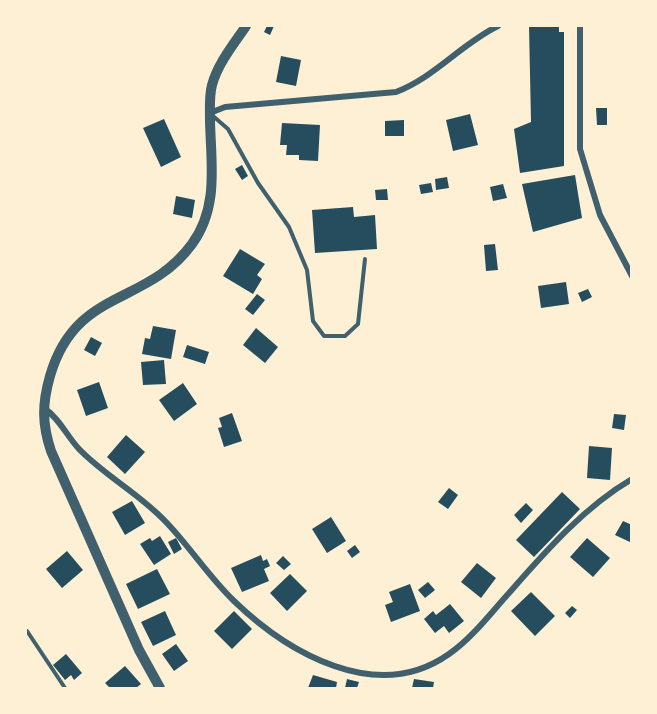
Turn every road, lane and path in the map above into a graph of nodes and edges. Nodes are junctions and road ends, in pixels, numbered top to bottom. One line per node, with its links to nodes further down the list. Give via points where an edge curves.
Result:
1 (246, 26): 4 (street, via 215,76)
2 (498, 26): 4 (street, via 417,84 396,92 225,107)
3 (580, 26): 6 (street, via 580,149 600,215)
4 (210, 114): 5 (lane, via 228,129 258,183 289,227 307,270 313,321 324,336 345,336 358,324); 7 (street, via 212,191 207,217 197,238 166,271 95,310 70,331 55,359)
5 (365, 259)
6 (632, 276)
7 (42, 406): 8 (street, via 57,418 80,450 165,521 248,614 305,653 363,674 395,675 420,670 451,652 473,634 598,501); 11 (street, via 43,427 51,451)
8 (632, 479)
9 (27, 631): 10 (lane)
10 (65, 688)
11 (160, 688)

